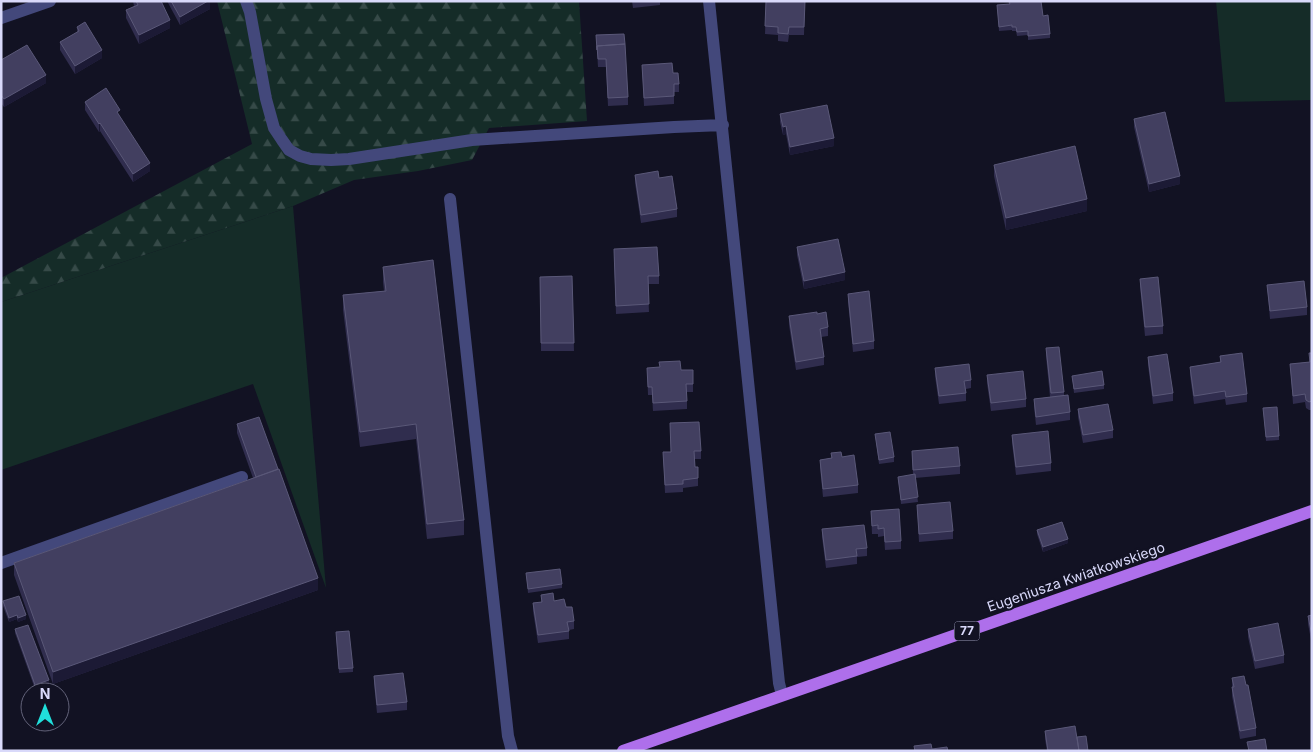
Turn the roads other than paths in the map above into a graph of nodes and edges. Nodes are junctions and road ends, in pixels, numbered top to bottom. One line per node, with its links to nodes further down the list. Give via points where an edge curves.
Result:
1 (246, 1): 5 (street, via 274,128 289,150 311,159 349,159 472,140)
2 (709, 1): 5 (street)
3 (41, 3): 4 (street)
4 (1, 18)
5 (722, 125): 10 (street)
6 (450, 199): 12 (street)
7 (242, 477): 9 (street)
8 (1312, 510): 10 (main road, Eugeniusza Kwiatkowskiego / 77)
9 (1, 563)
10 (782, 695): 11 (main road, Eugeniusza Kwiatkowskiego / 77)
11 (639, 748): 13 (main road, Eugeniusza Kwiatkowskiego / 77)
12 (512, 751)
13 (622, 751)

